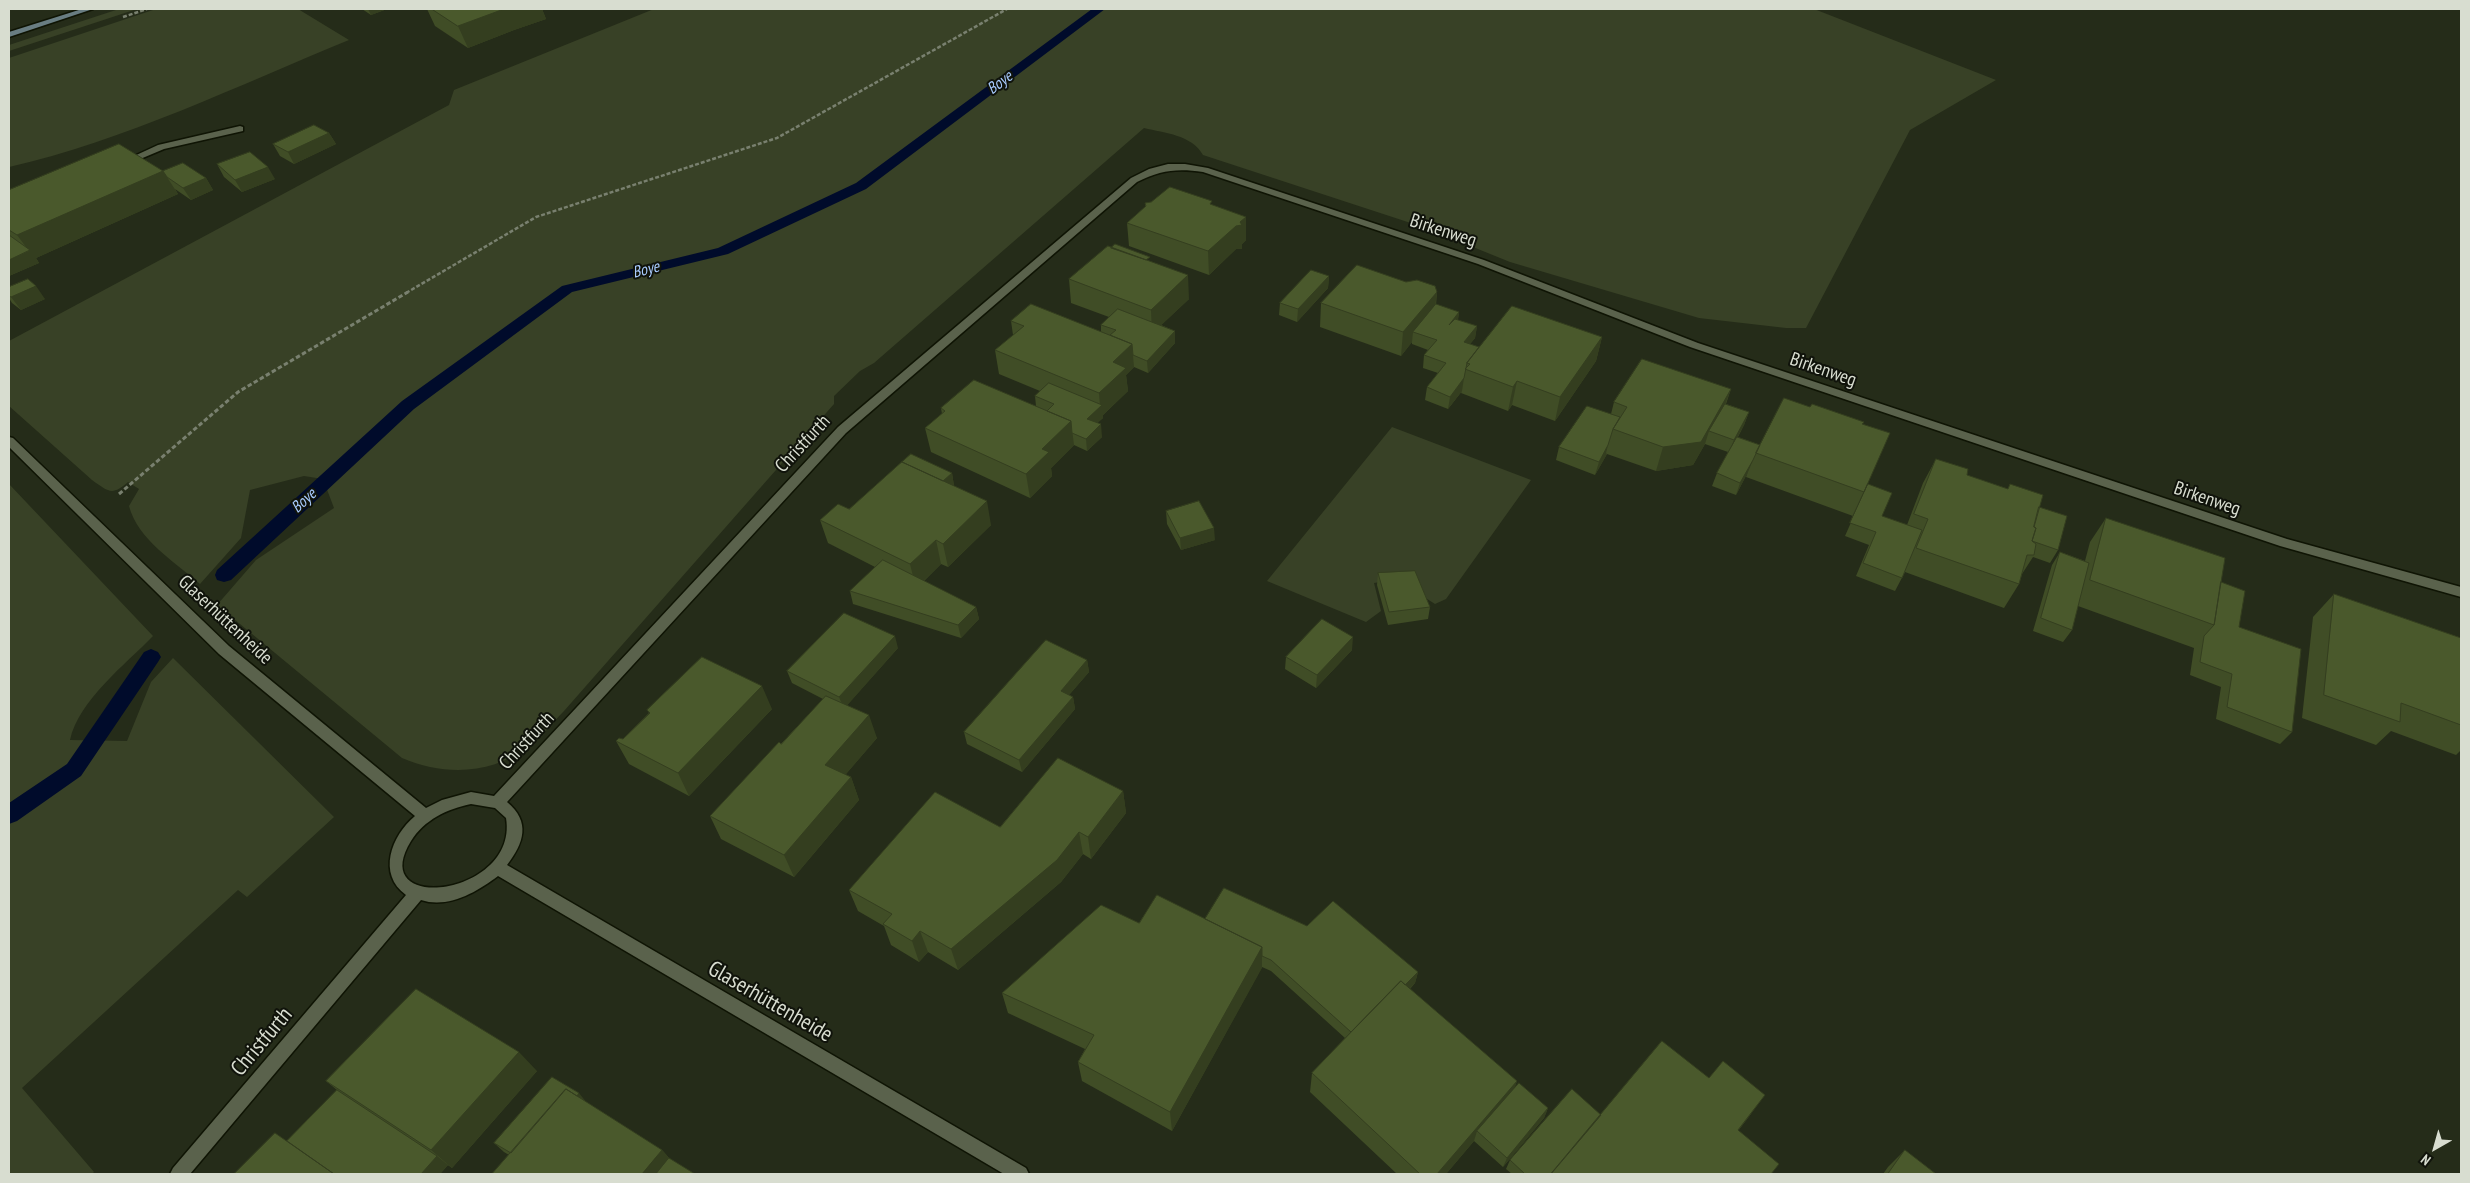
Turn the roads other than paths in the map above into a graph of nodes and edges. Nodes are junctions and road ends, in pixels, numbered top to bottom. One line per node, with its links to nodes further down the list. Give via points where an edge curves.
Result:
1 (89, 9): 2 (main road)
2 (9, 35)
3 (240, 129): 5 (street, via 161,147)
4 (1180, 165): 7 (street, Birkenweg, via 1205,170 1482,262 1694,344 2284,543); 8 (street, Christfurth, via 1153,169 1134,180 842,430)
5 (116, 166)
6 (9, 441): 9 (street, Glaserhüttenheide, via 224,650)
7 (2461, 592)
8 (498, 802): 9 (street, via 486,798 455,801); 10 (street, via 510,810 516,822 516,838)
9 (425, 816): 11 (street, via 402,841 396,860 398,878 406,888)
10 (498, 868): 11 (street, via 480,883 458,892 436,896); 13 (street, Glaserhüttenheide)
11 (418, 893): 12 (street, Christfurth)
12 (179, 1174)
13 (1020, 1174)

